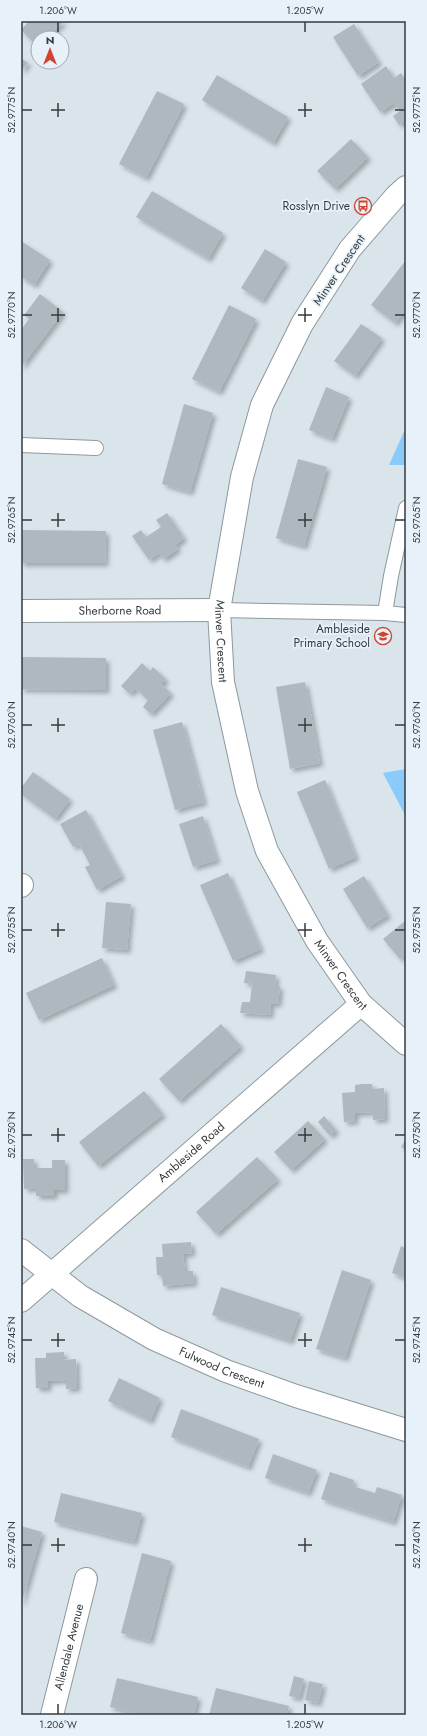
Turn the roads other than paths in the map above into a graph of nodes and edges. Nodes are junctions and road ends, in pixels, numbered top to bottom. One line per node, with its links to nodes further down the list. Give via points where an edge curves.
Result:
1 (406, 187): 5 (street, Minver Crescent, via 350,249 302,324 262,405 242,477)
2 (21, 444): 3 (lane)
3 (96, 448)
4 (406, 508): 7 (lane, via 391,576)
5 (219, 610): 6 (street, Sherborne Road); 7 (lane); 9 (street, Minver Crescent, via 224,689 247,791 267,851 317,941)
6 (21, 611)
7 (386, 613): 8 (lane)
8 (406, 615)
9 (362, 1004): 10 (street, Minver Crescent); 12 (street, Ambleside Road)
10 (406, 1044)
11 (21, 1250): 12 (street, Fulwood Crescent)
12 (51, 1275): 13 (street, Ambleside Road); 14 (street, Fulwood Crescent, via 80,1296 154,1339 226,1371)
13 (21, 1301)
14 (406, 1430)
15 (86, 1579): 16 (street, Allendale Avenue)
16 (52, 1715)

